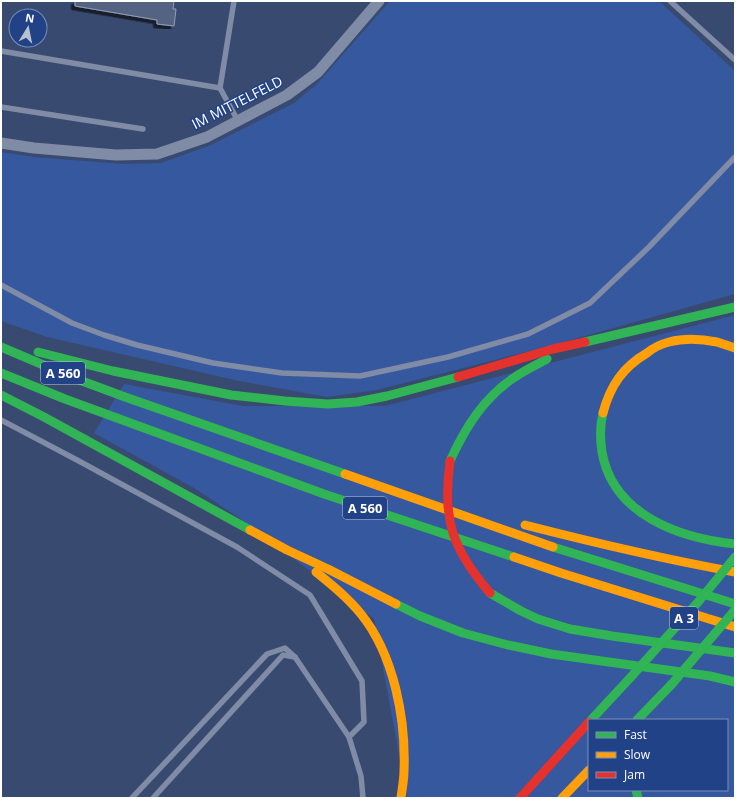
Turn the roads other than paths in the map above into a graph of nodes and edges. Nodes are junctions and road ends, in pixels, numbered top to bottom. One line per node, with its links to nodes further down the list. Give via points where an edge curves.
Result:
1 (234, 1): 6 (lane)
2 (379, 1): 8 (street, IM MITTELFELD, via 318,72 287,95)
3 (670, 1): 5 (lane)
4 (1, 51): 6 (lane)
5 (735, 60)
6 (220, 88): 8 (lane)
7 (1, 107): 9 (lane)
8 (238, 121): 10 (street, IM MITTELFELD, via 207,137 157,154 116,155)
9 (143, 129)
10 (1, 143)
11 (735, 157): 12 (lane, via 649,247 590,303 528,334 448,357 360,376 282,373 213,363 137,345 72,323)
12 (1, 285)
13 (735, 307): 14 (highway)
14 (589, 340): 15 (highway, via 387,396 328,404 223,393 113,371); 31 (highway, bridge, via 508,381 483,405 463,432 450,461 446,490 449,518 457,546 467,565 490,592 521,612 538,619 570,629)
15 (1, 341)
16 (1, 347): 21 (highway, A 560, via 74,378)
17 (735, 348): 24 (highway, via 713,341 688,340 668,343 646,353 628,366 614,382 601,417 600,436 602,456 608,475 636,509 655,521 682,532 708,540)
18 (1, 373): 30 (highway, A 560, via 324,494 561,573)
19 (1, 395): 25 (highway, via 44,416)
20 (1, 420): 39 (lane, via 237,547 310,595 362,681 364,722)
21 (410, 497): 22 (highway); 28 (highway, A 560, via 567,552)
22 (499, 519)
23 (514, 522): 27 (highway, via 617,548)
24 (735, 544)
25 (287, 550): 33 (highway, via 413,613 463,633 551,654 710,676); 44 (highway, via 345,597 377,637 390,666 400,714 404,771)
26 (735, 557): 36 (highway, A 3, bridge, via 699,601)
27 (735, 572)
28 (735, 604)
29 (735, 610): 34 (highway, A 3, bridge)
30 (735, 627)
31 (735, 653)
32 (295, 657): 39 (lane); 41 (lane, via 285,648 267,654); 42 (lane, via 283,655)
33 (735, 682)
34 (671, 685): 35 (highway); 37 (highway, A 3)
35 (661, 706)
36 (592, 719)
37 (638, 719)
38 (588, 723): 45 (highway, A 3)
39 (349, 737): 43 (lane)
40 (588, 771): 46 (highway)
41 (132, 798)
42 (153, 798)
43 (363, 798)
44 (400, 798)
45 (520, 798)
46 (562, 798)

